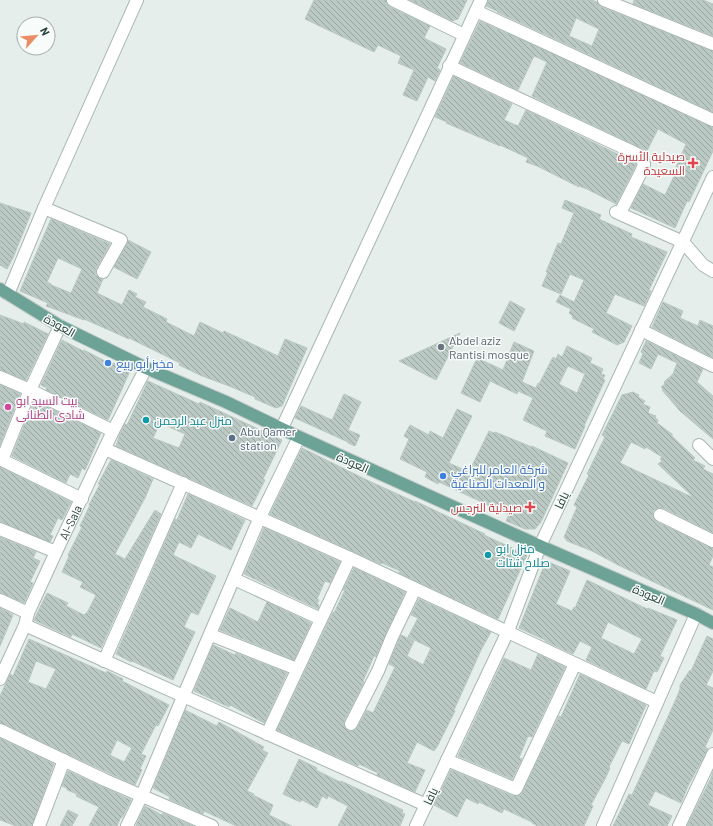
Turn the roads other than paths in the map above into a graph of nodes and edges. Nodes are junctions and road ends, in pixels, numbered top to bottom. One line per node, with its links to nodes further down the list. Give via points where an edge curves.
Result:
1 (137, 0): 10 (street)
2 (393, 0): 5 (street)
3 (604, 0): 6 (street)
4 (478, 5): 5 (street); 8 (street)
5 (464, 35): 7 (street)
6 (713, 44)
7 (449, 66): 11 (street, via 635,152 644,164 618,213); 21 (street)
8 (713, 120)
9 (713, 177): 11 (street, يافا)
10 (44, 208): 13 (street, via 121,240); 14 (street)
11 (683, 242): 12 (street, via 703,265); 16 (street, يافا)
12 (713, 270)
13 (103, 272)
14 (4, 291): 15 (main road, العودة)
15 (60, 326): 18 (main road, العودة); 20 (street)
16 (641, 330): 17 (street); 34 (street, يافا)
17 (713, 366)
18 (146, 368): 21 (main road, العودة); 22 (street, Al-Sala)
19 (0, 377): 20 (street)
20 (30, 390): 22 (street); 27 (street)
21 (282, 428): 23 (main road, العودة)
22 (113, 431): 25 (street, Al-Sala)
23 (299, 437): 31 (street); 34 (main road, العودة)
24 (699, 445): 26 (street)
25 (105, 449): 28 (street); 29 (street, Al-Sala)
26 (713, 459)
27 (1, 460): 29 (street)
28 (182, 483): 31 (street); 47 (street)
29 (82, 499): 35 (street, Al-Sala)
30 (660, 515): 33 (street)
31 (260, 517): 36 (street); 37 (street)
32 (0, 529): 35 (street)
33 (713, 541)
34 (540, 546): 41 (main road, العودة); 45 (street, يافا)
35 (56, 552): 40 (street, Al-Sala)
36 (350, 558): 38 (street); 42 (street)
37 (234, 578): 42 (street); 46 (street)
38 (415, 589): 45 (street); 53 (street)
39 (0, 600): 40 (street)
40 (28, 613): 44 (street, Al-Sala)
41 (696, 614): 43 (main road, العودة); 52 (street)
42 (321, 619): 49 (street)
43 (713, 623)
44 (25, 625): 47 (street); 50 (street, Al-Sala)
45 (508, 631): 48 (street); 58 (street, يافا)
46 (210, 635): 49 (street); 51 (street)
47 (104, 661): 51 (street)
48 (576, 664): 52 (street); 58 (street, via 516,789)
49 (298, 669): 55 (street)
50 (1, 676)
51 (183, 697): 55 (street); 59 (street)
52 (658, 702): 65 (street)
53 (351, 724)
54 (0, 730): 57 (street)
55 (266, 734): 60 (street)
56 (713, 754): 66 (street)
57 (64, 760): 59 (street); 61 (street)
58 (447, 760): 60 (street, يافا)
59 (142, 796): 62 (street); 63 (street)
60 (426, 804): 64 (street, يافا)
61 (39, 826)
62 (127, 826)
63 (212, 826)
64 (416, 826)
65 (602, 826)
66 (679, 826)

